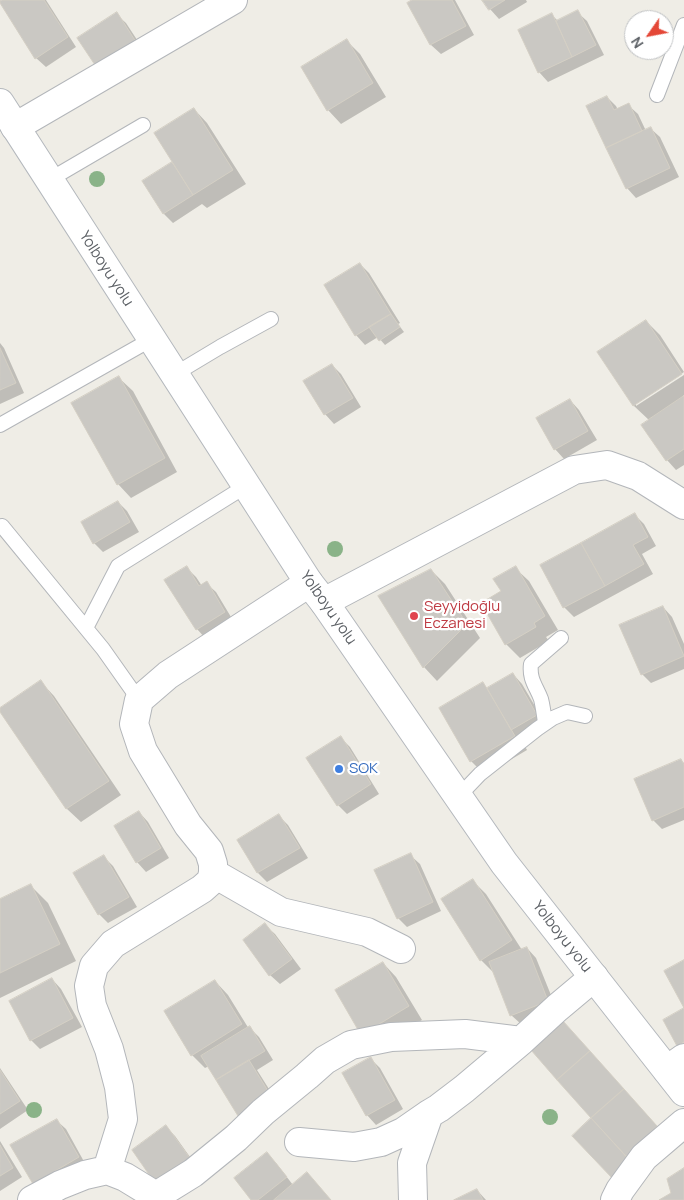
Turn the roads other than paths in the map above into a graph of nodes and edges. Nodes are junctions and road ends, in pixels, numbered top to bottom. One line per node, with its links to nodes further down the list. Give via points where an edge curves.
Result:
1 (233, 0): 6 (street)
2 (684, 25): 3 (lane)
3 (656, 95)
4 (0, 103): 6 (street, Yolboyu yolu)
5 (143, 125): 7 (lane)
6 (15, 127): 7 (street, Yolboyu yolu)
7 (49, 180): 9 (street, Yolboyu yolu)
8 (272, 319): 10 (lane)
9 (152, 340): 10 (street, Yolboyu yolu); 11 (lane)
10 (175, 374): 12 (street, Yolboyu yolu)
11 (0, 425)
12 (246, 486): 15 (street, Yolboyu yolu); 16 (lane, via 118,566)
13 (684, 505): 15 (street, via 638,476 607,465 574,470)
14 (2, 526): 16 (lane)
15 (317, 592): 18 (street, via 168,675); 21 (street, Yolboyu yolu)
16 (86, 628): 18 (lane)
17 (561, 638): 20 (lane, via 531,664 530,672 541,699)
18 (139, 700): 22 (street, via 134,724 143,751 188,826 209,852)
19 (585, 716): 20 (lane, via 567,712)
20 (545, 723): 21 (lane, via 480,774)
21 (458, 796): 24 (street, Yolboyu yolu, via 504,863)
22 (213, 873): 23 (street, via 281,912 367,932); 31 (street, via 211,881 202,889 113,944 94,966 89,986 92,1006 109,1049 123,1119)
23 (401, 949)
24 (594, 978): 25 (street); 26 (street, Yolboyu yolu)
25 (521, 1041): 28 (street, via 464,1089); 32 (street, via 465,1034 391,1037 352,1045 325,1060 194,1173)
26 (676, 1064): 27 (street, Yolboyu yolu)
27 (684, 1092)
28 (428, 1114): 30 (street, via 403,1132 381,1142 354,1147); 34 (street, via 412,1163)
29 (684, 1123): 35 (street, via 644,1157)
30 (299, 1142)
31 (107, 1170): 32 (street, via 125,1177); 33 (street, via 85,1175)
32 (157, 1198)
33 (32, 1200)
34 (413, 1200)
35 (615, 1200)

